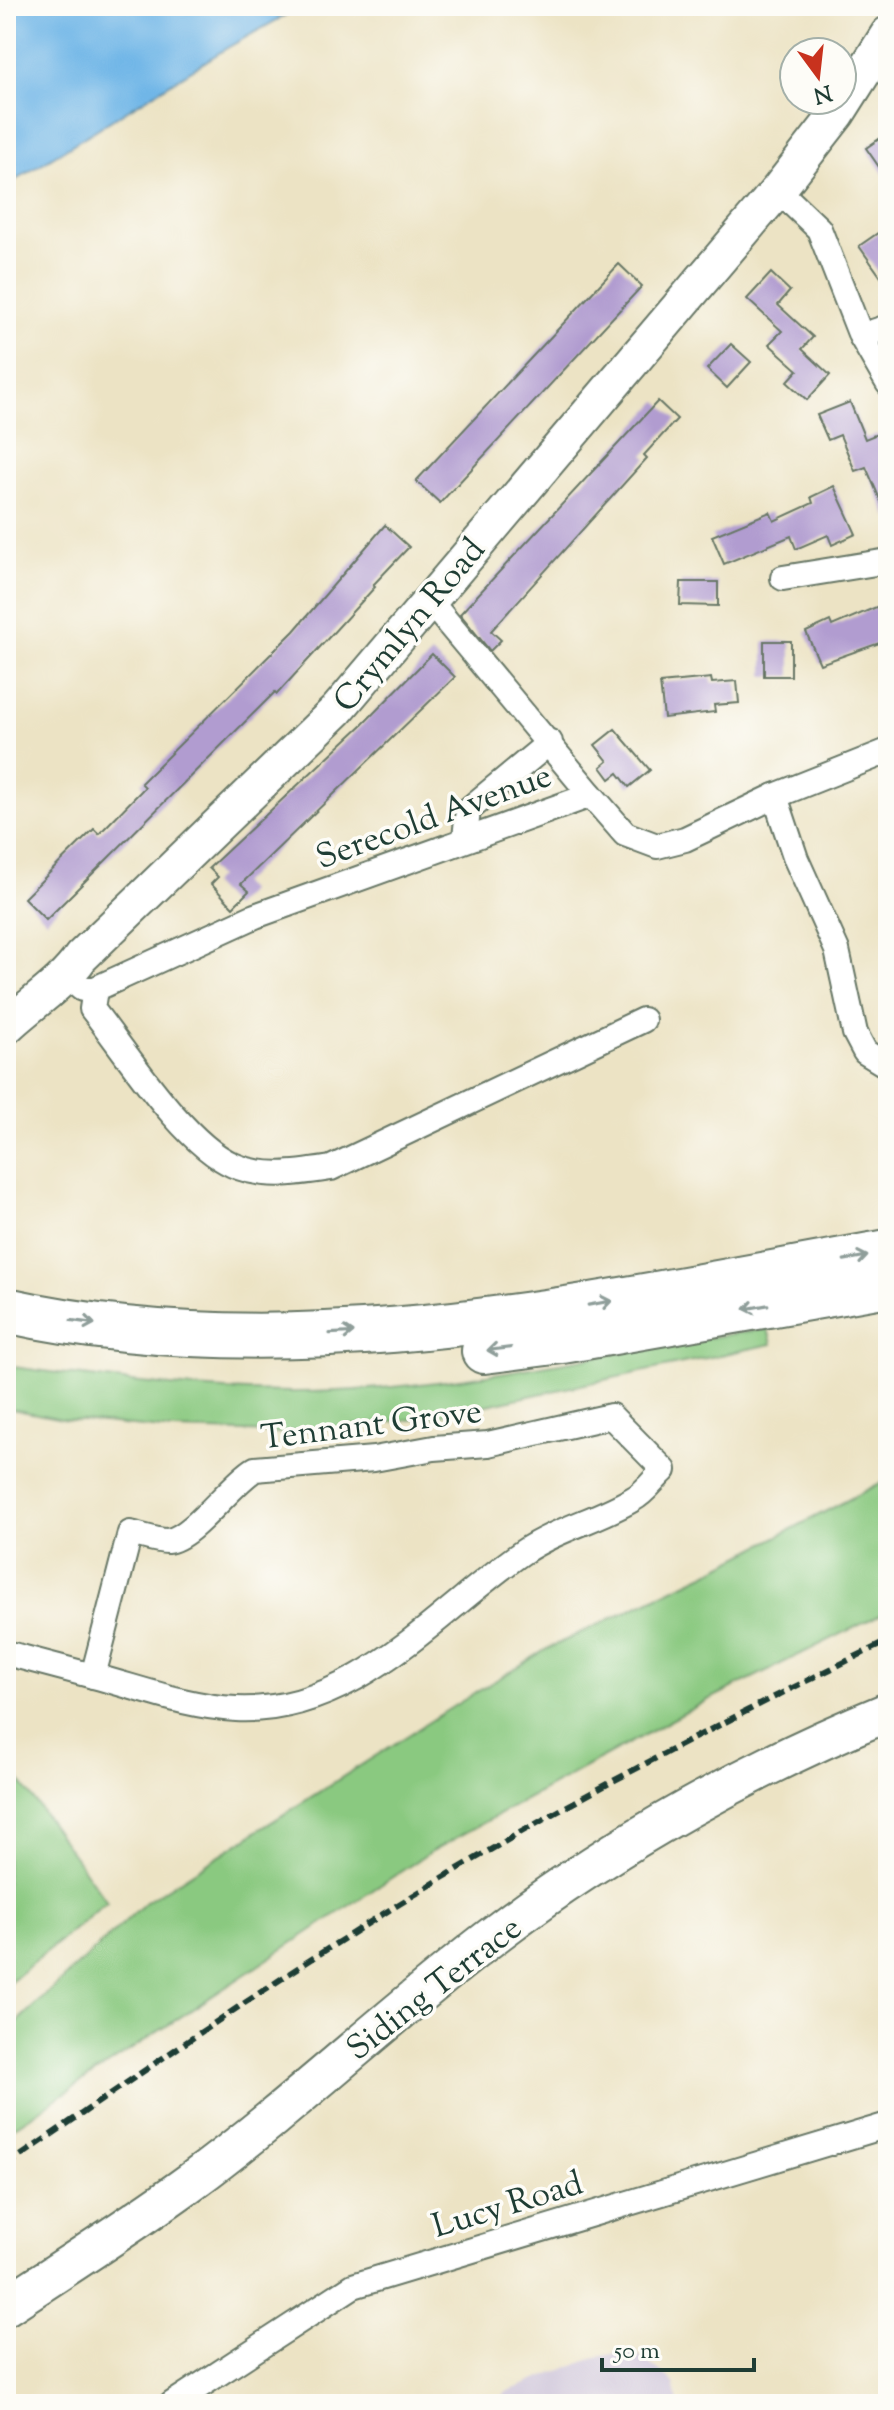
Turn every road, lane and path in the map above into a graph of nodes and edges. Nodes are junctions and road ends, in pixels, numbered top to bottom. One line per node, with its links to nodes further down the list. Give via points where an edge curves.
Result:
1 (888, 34): 2 (street, Crymlyn Road, via 838,113)
2 (778, 190): 4 (street, via 819,229); 8 (street, Crymlyn Road)
3 (888, 327): 4 (street)
4 (861, 336): 5 (street)
5 (888, 383)
6 (888, 561): 7 (street)
7 (783, 578)
8 (428, 599): 9 (street, Serecold Avenue); 14 (street, Crymlyn Road, via 337,710 81,957)
9 (550, 742): 11 (street, Serecold Avenue); 13 (street, via 468,810)
10 (888, 751): 12 (street)
11 (591, 795): 12 (street, via 625,834 657,846 685,839); 13 (street, Serecold Avenue)
12 (775, 796): 17 (street, via 796,859 837,950 855,1033 865,1052 883,1063)
13 (465, 838): 14 (street, Serecold Avenue)
14 (81, 983): 15 (street, via 92,1009 186,1129 233,1165 279,1176 331,1168); 16 (street, Crymlyn Road, via 38,997)
15 (643, 1020)
16 (6, 1027)
17 (888, 1059)
18 (888, 1252): 20 (highway, one-way to 18, via 121,1328 226,1335 332,1334 437,1327 557,1310)
19 (888, 1284): 21 (highway, one-way to 21, via 562,1341 332,1364 118,1358)
20 (6, 1310)
21 (6, 1341)
22 (6, 1653): 23 (street)
23 (93, 1676): 23 (street, Tennant Grove, via 235,1709 287,1706 396,1655 497,1570 535,1544 636,1498 664,1470 611,1416 488,1444 255,1469 181,1537 166,1541 130,1533)
24 (888, 1712): 26 (main road, Siding Terrace, via 728,1787 499,1930 193,2180)
25 (888, 2125): 27 (street, Lucy Road, via 353,2286)
26 (6, 2306)
27 (172, 2404)

